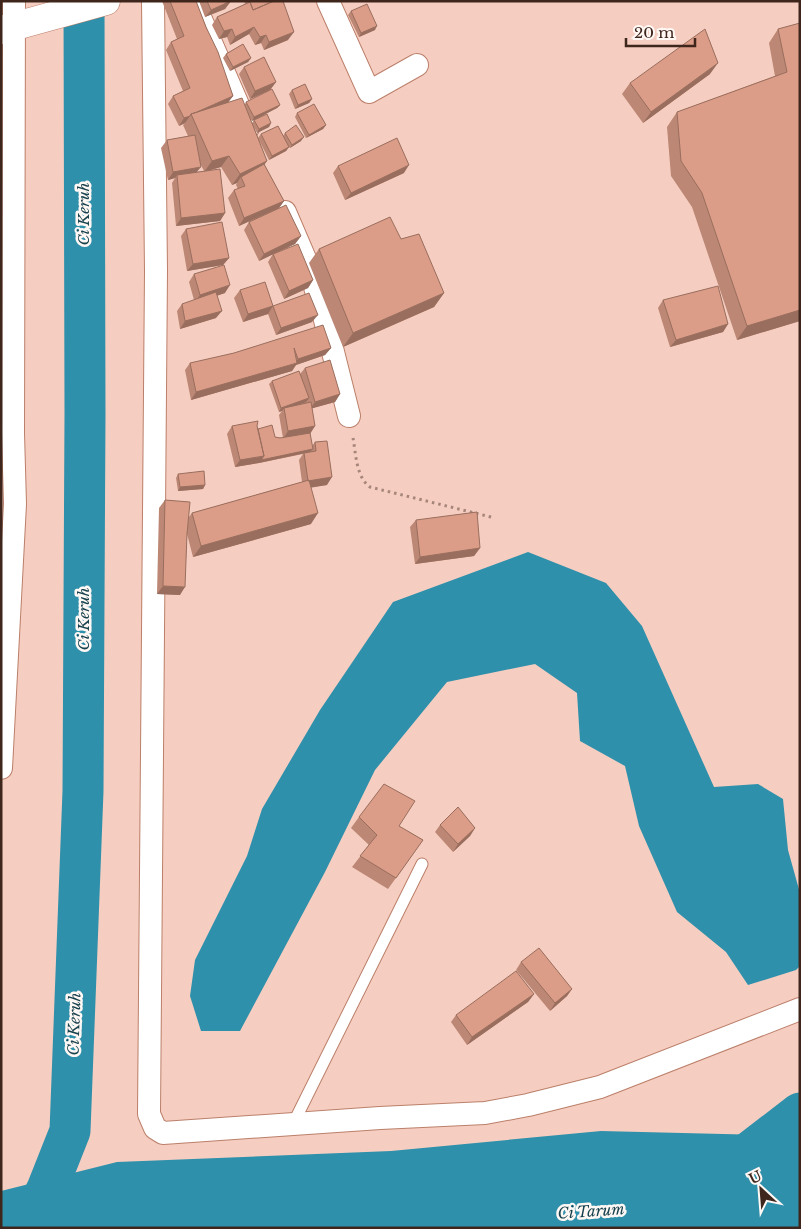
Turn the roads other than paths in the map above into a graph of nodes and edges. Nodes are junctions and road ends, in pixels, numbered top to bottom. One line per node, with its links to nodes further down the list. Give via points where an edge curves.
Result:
1 (106, 1): 5 (main road, via 45,17)
2 (153, 1): 15 (street, via 156,281 149,1114 155,1128 163,1133)
3 (193, 1): 7 (street)
4 (328, 1): 6 (street, via 369,92)
5 (10, 19): 10 (street)
6 (417, 65)
7 (255, 144)
8 (275, 190): 9 (street, via 309,268)
9 (349, 416)
10 (7, 432): 11 (street)
11 (8, 500): 12 (street)
12 (1, 768)
13 (422, 864): 15 (lane)
14 (800, 1009): 15 (street, via 600,1087 528,1105 485,1114)
15 (293, 1124)

